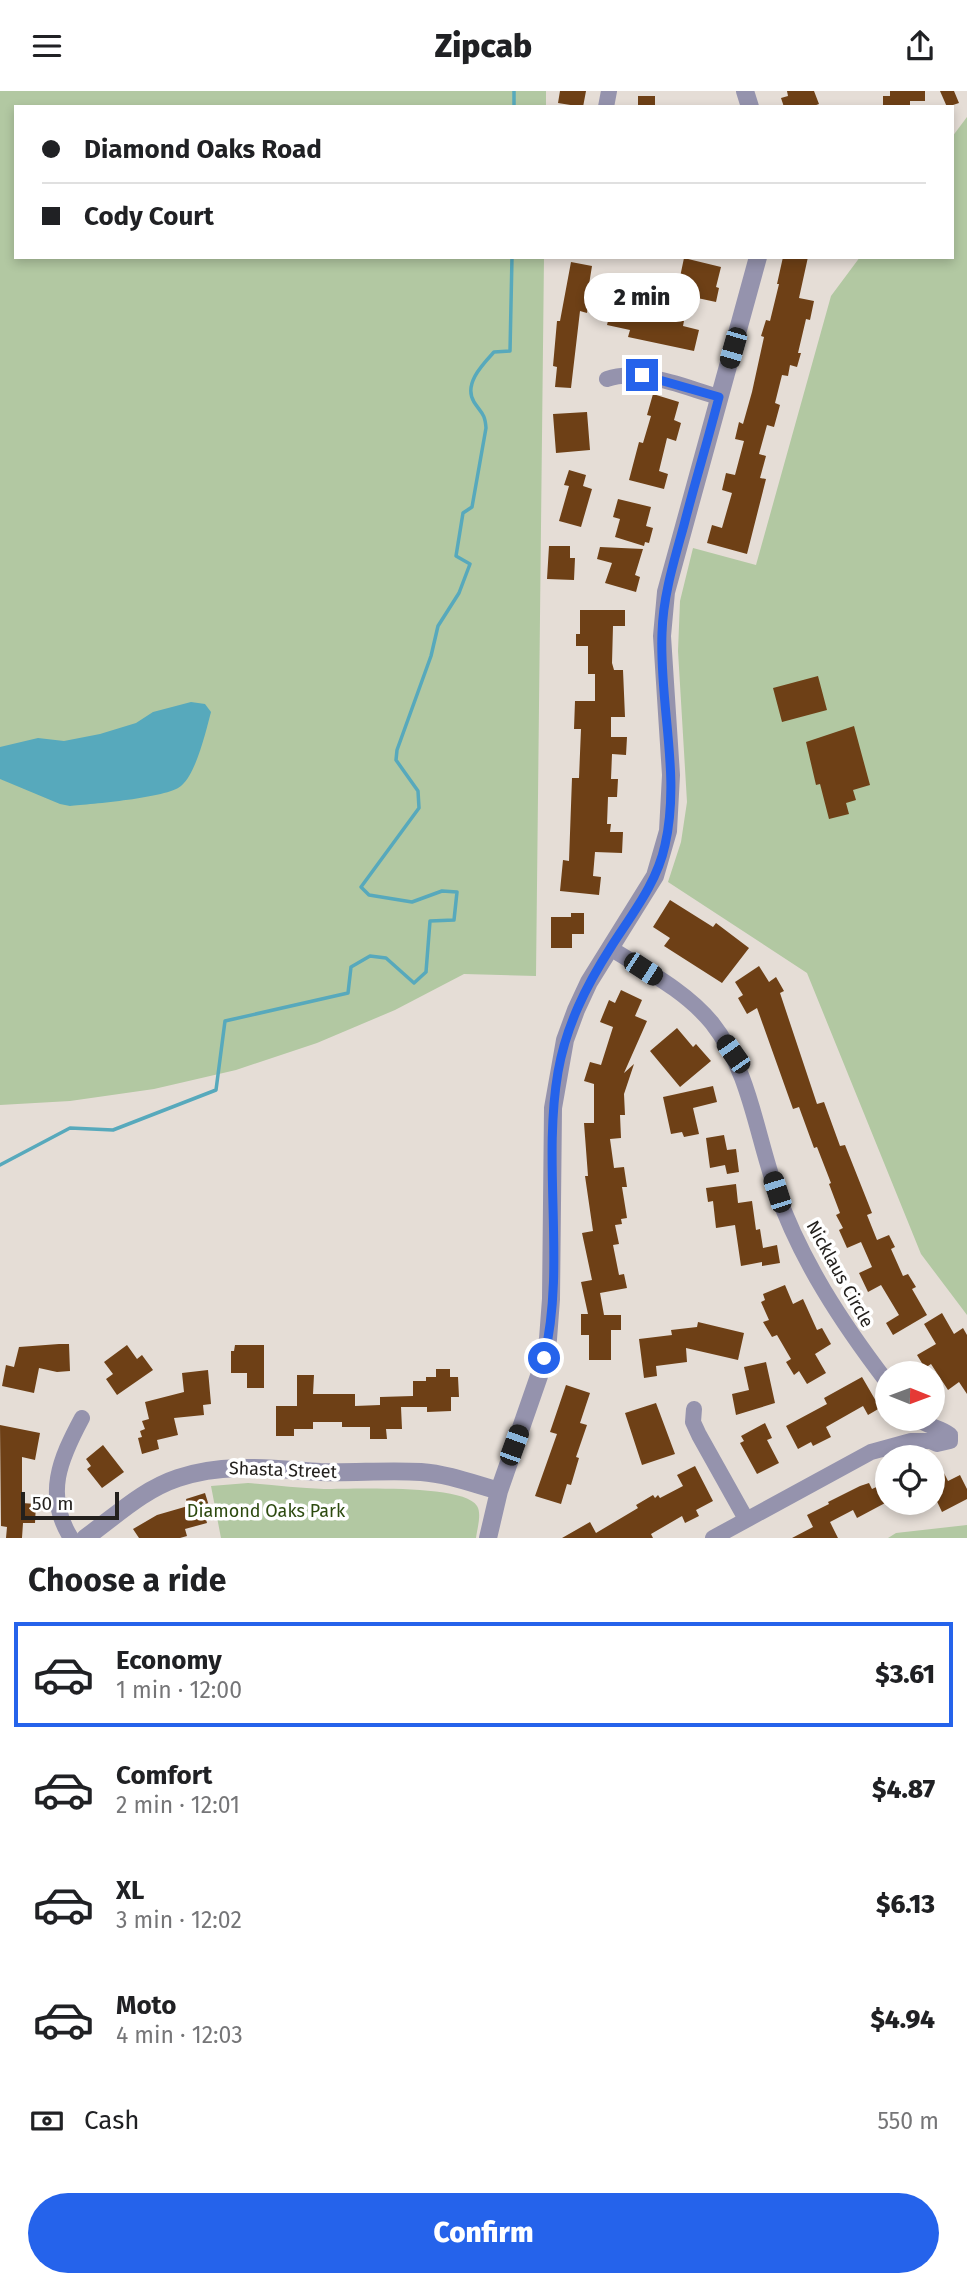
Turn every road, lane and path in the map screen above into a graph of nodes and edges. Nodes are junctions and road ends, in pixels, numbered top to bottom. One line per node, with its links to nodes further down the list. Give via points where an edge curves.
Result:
1 (757, 259): 3 (street)
2 (607, 379): 3 (street, via 642,375)
3 (719, 397): 4 (street, via 663,611 671,775 668,831 656,876)
4 (610, 948): 5 (street, Nicklaus Circle, via 684,996 711,1022 733,1054 796,1238 821,1287); 9 (street, via 576,1010 558,1074 553,1108 548,1339)
5 (875, 1366)
6 (694, 1409): 10 (street, via 699,1435)
7 (82, 1418): 11 (street, via 62,1458 56,1495)
8 (944, 1431): 10 (street, via 950,1434 950,1441 911,1441 872,1452)
9 (499, 1491): 12 (street, Shasta Street, via 425,1472 217,1468 177,1478 132,1500); 13 (street)
10 (746, 1520): 14 (street)
11 (71, 1538)
12 (85, 1538)
13 (488, 1538)
14 (713, 1538)

